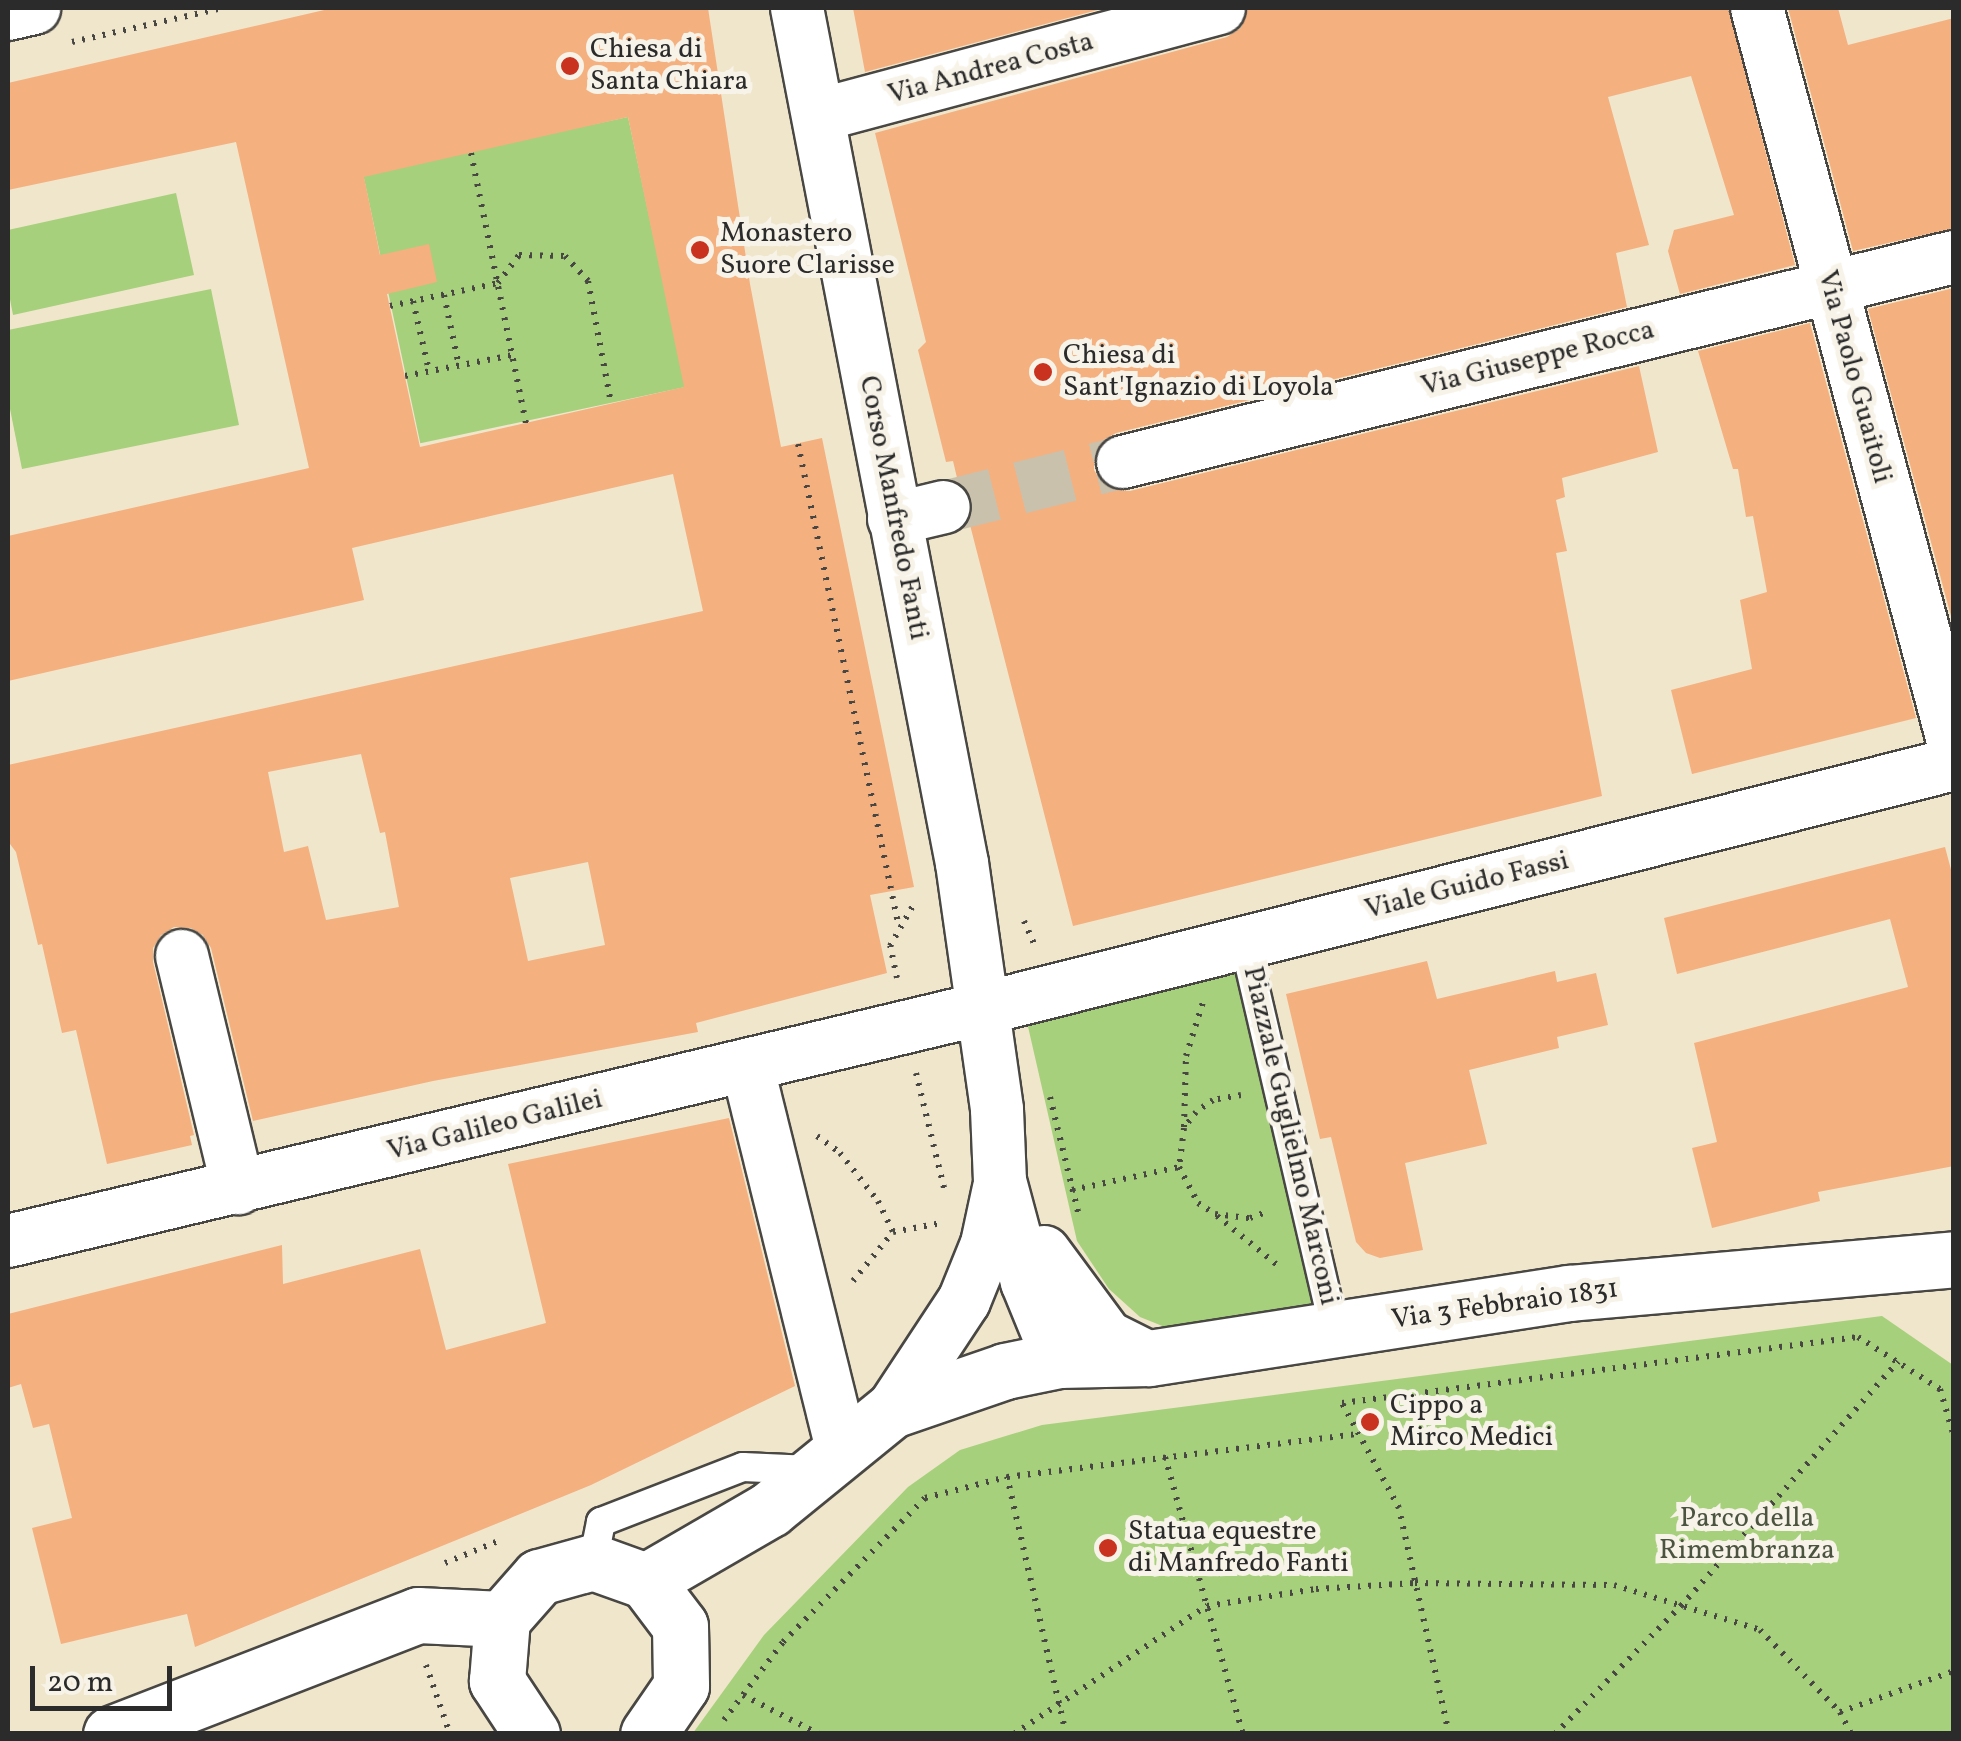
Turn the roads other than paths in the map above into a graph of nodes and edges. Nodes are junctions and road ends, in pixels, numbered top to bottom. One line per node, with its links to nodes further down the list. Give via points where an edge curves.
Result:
1 (797, 8): 6 (street, Corso Manfredo Fanti)
2 (1219, 8): 6 (street, Via Andrea Costa)
3 (1757, 8): 8 (street, Via Paolo Guaitoli)
4 (8, 14): 5 (street)
5 (48, 26)
6 (820, 115): 11 (street, Corso Manfredo Fanti)
7 (1954, 257): 8 (street, Via Giuseppe Rocca)
8 (1829, 287): 9 (street, Via Giuseppe Rocca); 12 (street, Via Paolo Guaitoli)
9 (1123, 462)
10 (944, 507): 11 (street)
11 (894, 519): 16 (street, Corso Manfredo Fanti, via 962,862)
12 (1954, 745)
13 (1954, 764): 14 (street, Viale Guido Fassi)
14 (1244, 942): 16 (street, Viale Guido Fassi); 24 (lane, Piazzale Guglielmo Marconi)
15 (182, 956): 20 (street)
16 (981, 1008): 17 (street, Via Galileo Galilei, via 906,1027); 18 (street, Corso Manfredo Fanti)
17 (752, 1087): 20 (street, Via Galileo Galilei); 28 (street)
18 (997, 1110): 19 (street); 21 (street)
19 (1000, 1181): 26 (street, via 1027,1282); 27 (street, via 987,1244 964,1301)
20 (238, 1188): 22 (street, Via Galileo Galilei)
21 (1062, 1237): 25 (street, via 1107,1338); 26 (street)
22 (8, 1241)
23 (1954, 1259): 24 (street, Via 3 Febbraio 1831)
24 (1332, 1314): 25 (street, Via 3 Febbraio 1831)
25 (1148, 1358): 26 (street, Via 3 Febbraio 1831)
26 (1058, 1360): 27 (street, Via 3 Febbraio 1831, via 1004,1370)
27 (892, 1410): 28 (street, Via 3 Febbraio 1831)
28 (830, 1460): 29 (street, Via 3 Febbraio 1831); 30 (lane, via 743,1467 601,1522)
29 (770, 1509): 31 (street); 33 (street)
30 (593, 1562): 31 (street); 32 (street, via 538,1576)
31 (646, 1581): 33 (street)
32 (502, 1619): 34 (street, via 410,1618); 35 (street, via 497,1682)
33 (680, 1626): 36 (street, via 681,1686)
34 (111, 1734)
35 (532, 1734)
36 (648, 1734)

